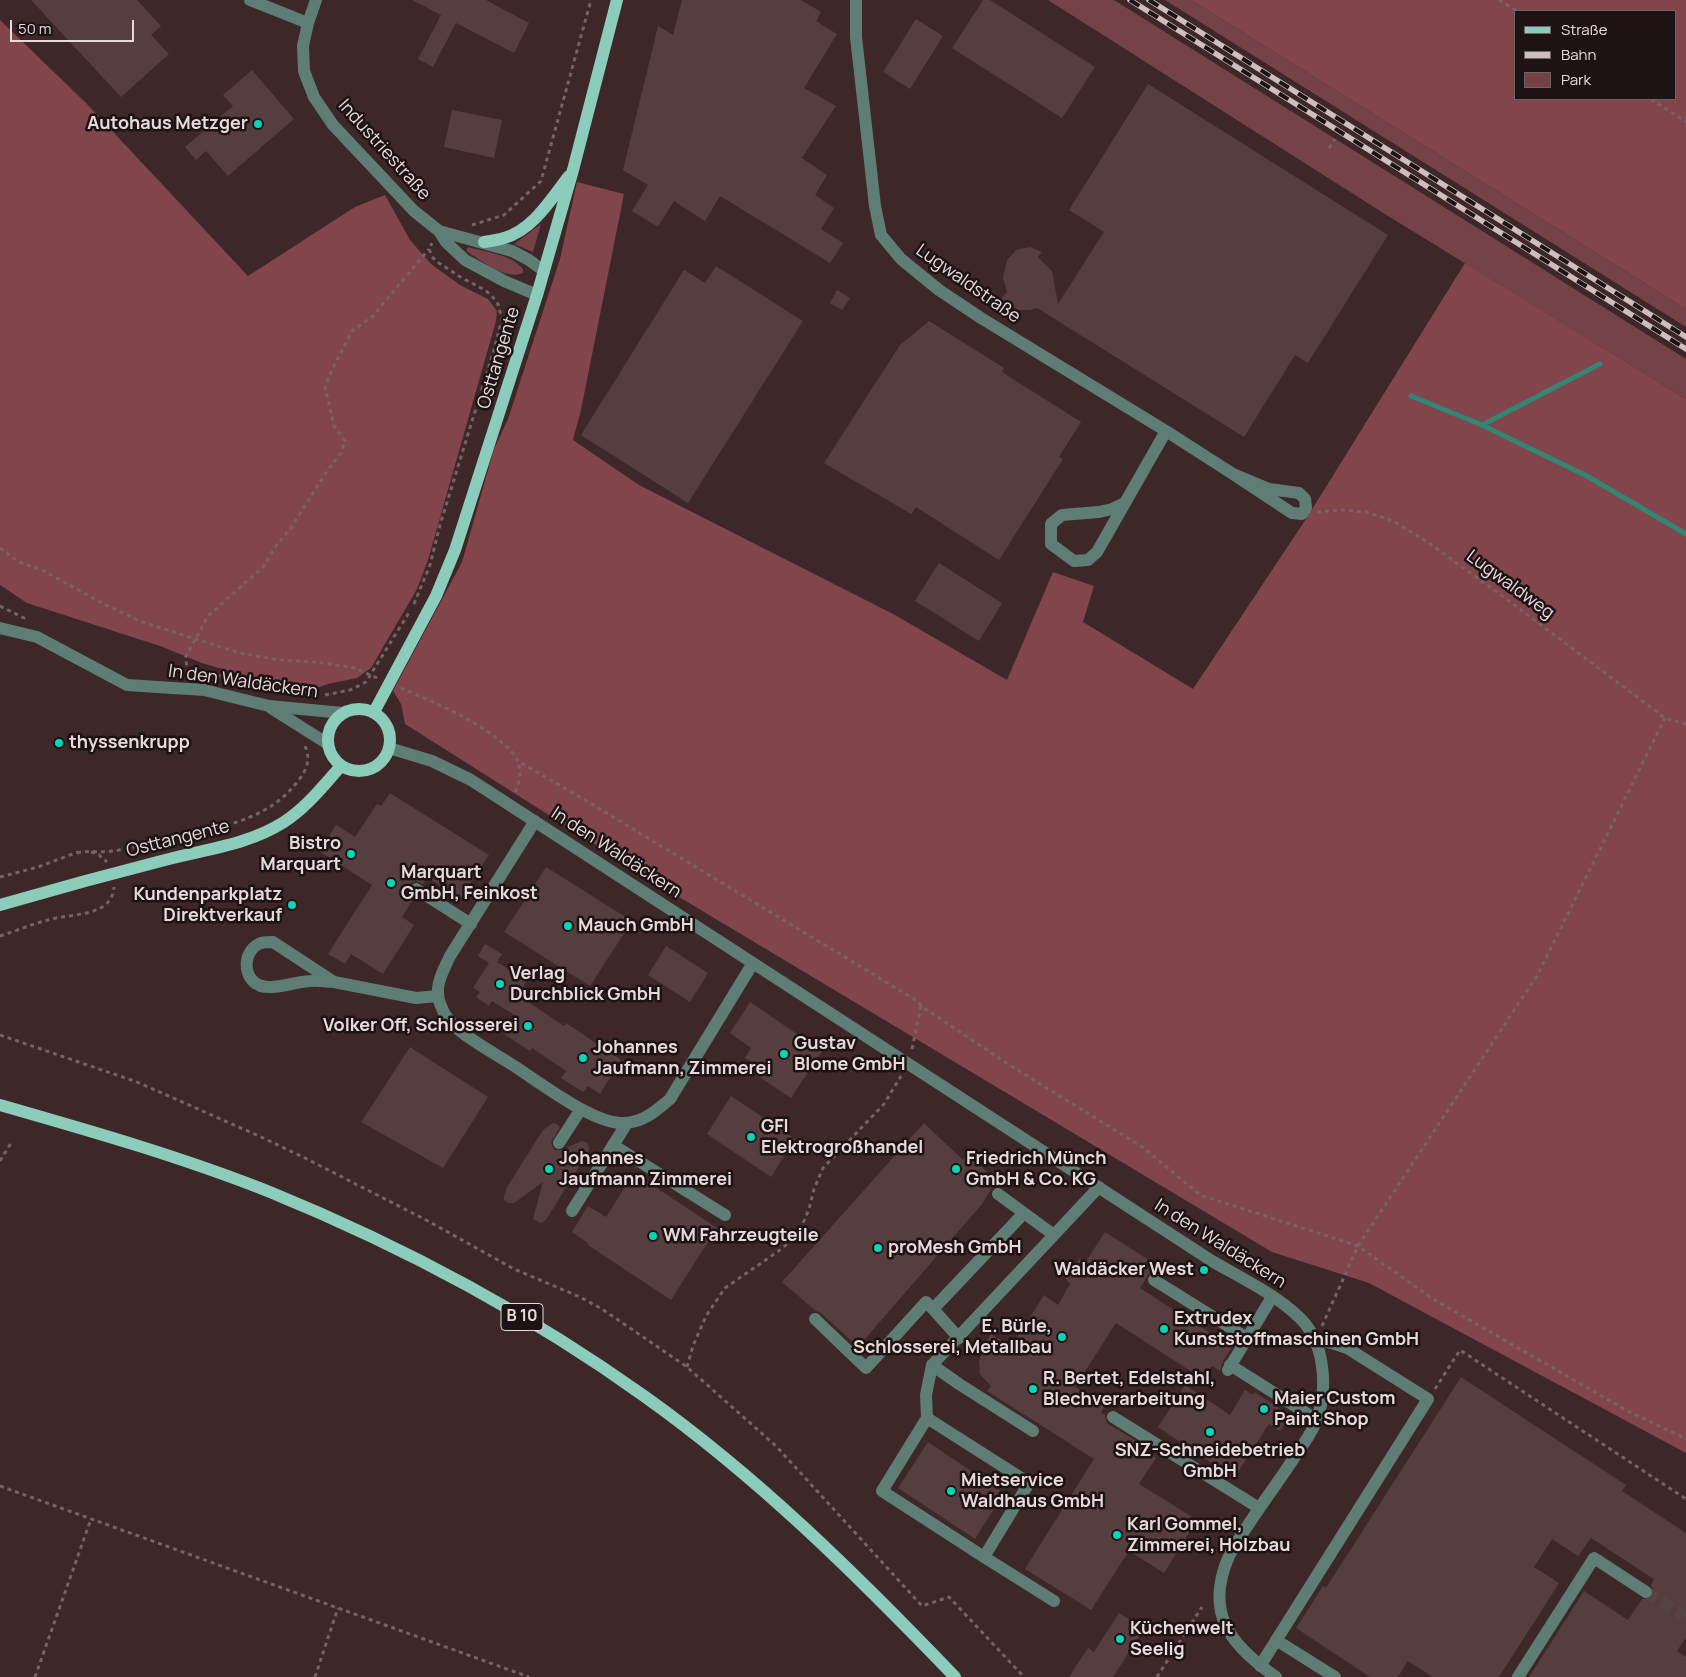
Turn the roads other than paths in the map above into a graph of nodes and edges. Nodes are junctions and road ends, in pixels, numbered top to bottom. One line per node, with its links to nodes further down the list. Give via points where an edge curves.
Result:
1 (250, 0): 5 (street)
2 (316, 0): 5 (street, Industriestraße)
3 (617, 0): 6 (main road, Osttangente)
4 (856, 0): 11 (street, Lugwaldstraße, via 856,37 881,235 901,259 939,290)
5 (308, 23): 7 (street, Industriestraße, via 303,46 304,71 314,97 333,125 414,211)
6 (573, 170): 8 (main road, via 525,227 506,238); 9 (main road, Osttangente)
7 (439, 231): 8 (street, Industriestraße); 10 (street, Industriestraße, via 465,260)
8 (484, 242): 9 (street, Industriestraße, via 512,251)
9 (544, 271): 10 (main road, Osttangente)
10 (537, 295): 16 (main road, Osttangente, via 455,550 436,596)
11 (1166, 431): 12 (street, Lugwaldstraße); 13 (street)
12 (1233, 474): 12 (street, Lugwaldstraße, via 1269,489 1299,493 1305,499 1306,508 1302,514 1292,513)
13 (1125, 502): 13 (street, via 1097,552 1088,560 1074,561 1051,544 1051,524 1062,515 1099,512)
14 (0, 628): 15 (street, In den Waldäckern, via 37,637 127,685 204,690)
15 (268, 706): 17 (street, In den Waldäckern); 18 (street)
16 (374, 712): 17 (main road, via 352,709); 19 (main road, via 390,732)
17 (343, 713): 18 (main road, via 330,728)
18 (328, 744): 20 (main road, via 330,753)
19 (389, 748): 20 (main road, via 385,758 368,770 359,772); 21 (street, In den Waldäckern, via 451,769)
20 (341, 766): 23 (main road, Osttangente, via 296,813 260,835)
21 (535, 821): 24 (street, In den Waldäckern); 25 (street, In den Waldäckern)
22 (416, 889): 24 (street)
23 (0, 905)
24 (470, 924): 27 (street, In den Waldäckern, via 440,976)
25 (753, 964): 30 (street, via 670,1099 646,1118); 33 (street, In den Waldäckern)
26 (334, 982): 26 (street, via 272,942 260,943 251,950 246,961 247,973 254,983 265,988 310,981); 27 (street, via 416,998)
27 (438, 996): 29 (street, via 441,1008 458,1030)
28 (0, 1105): 57 (main road, B 10, via 152,1150 268,1192 412,1256 489,1297 644,1396 756,1484 842,1562)
29 (581, 1109): 30 (street, via 604,1121); 31 (street)
30 (627, 1123): 32 (street)
31 (559, 1143)
32 (614, 1145): 35 (street); 37 (street)
33 (1099, 1187): 38 (street); 40 (street, In den Waldäckern)
34 (998, 1194): 36 (street)
35 (572, 1211)
36 (1024, 1213): 38 (street); 41 (street)
37 (725, 1215)
38 (1054, 1235): 43 (street)
39 (1154, 1280): 44 (street)
40 (1272, 1297): 44 (street); 45 (street, In den Waldäckern, via 1300,1318)
41 (933, 1309): 42 (street, via 926,1302 866,1368); 43 (street)
42 (815, 1319)
43 (959, 1338): 46 (street)
44 (1247, 1338): 49 (street, via 1229,1368)
45 (1315, 1340): 49 (street, In den Waldäckern, via 1323,1386); 55 (street, via 1347,1348 1428,1399)
46 (932, 1365): 48 (street, via 926,1395); 50 (street)
47 (1113, 1417): 51 (street)
48 (928, 1418): 52 (street, via 1029,1483); 52 (street, via 882,1491)
49 (1317, 1420): 51 (street, In den Waldäckern)
50 (1033, 1430)
51 (1259, 1508): 56 (street, In den Waldäckern, via 1229,1556 1219,1597 1222,1616 1233,1641)
52 (984, 1557): 54 (street)
53 (1646, 1592): 60 (street, via 1594,1558)
54 (1054, 1601)
55 (1276, 1640): 56 (street); 59 (street)
56 (1260, 1666): 58 (street, In den Waldäckern)
57 (956, 1677)
58 (1276, 1677)
59 (1335, 1677)
60 (1518, 1677)

